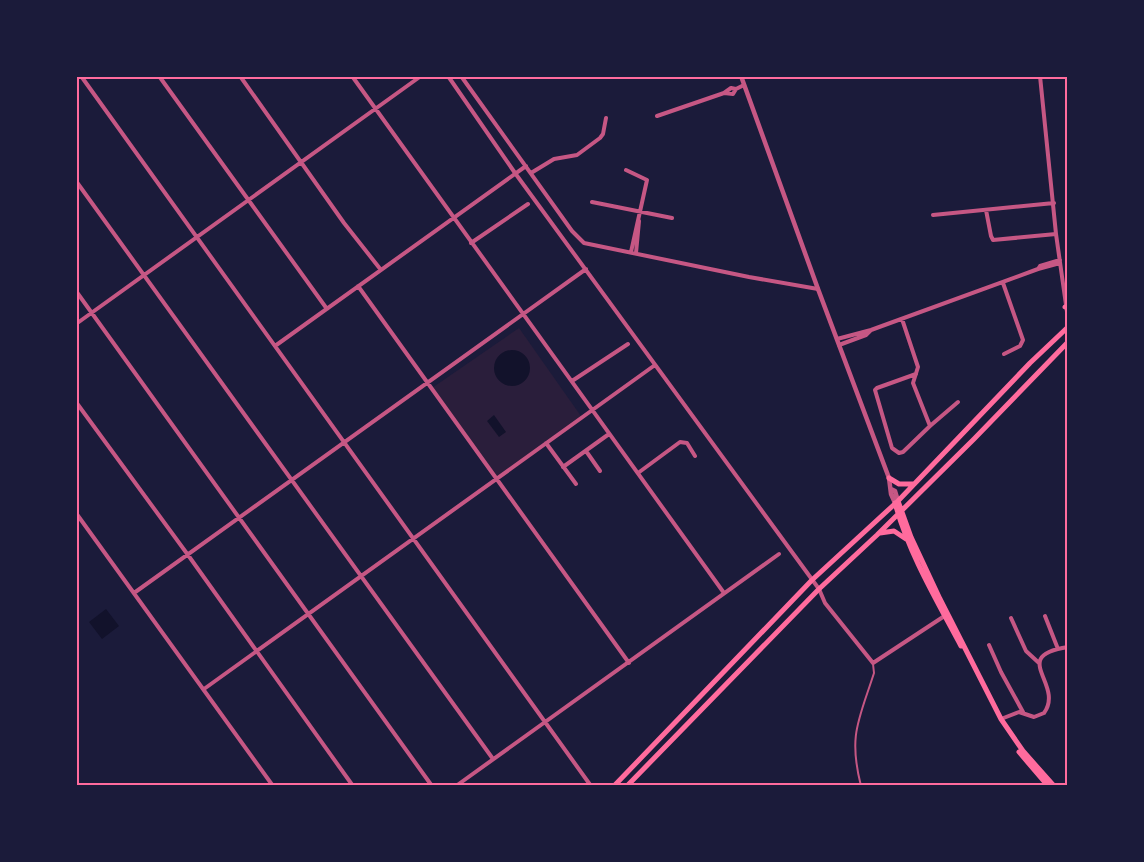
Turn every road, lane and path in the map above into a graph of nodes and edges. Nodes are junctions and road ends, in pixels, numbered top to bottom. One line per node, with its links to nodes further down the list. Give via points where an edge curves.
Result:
1 (81, 76): 30 (street)
2 (159, 76): 20 (street)
3 (240, 76): 14 (street)
4 (352, 76): 11 (street)
5 (421, 76): 11 (street)
6 (448, 76): 17 (street)
7 (461, 76): 15 (street)
8 (741, 76): 10 (street)
9 (1040, 76): 22 (street)
10 (744, 86): 12 (street); 40 (street)
11 (376, 109): 14 (street); 27 (street)
12 (657, 116)
13 (606, 118): 18 (street, via 600,138 577,155 554,158)
14 (301, 162): 20 (street); 36 (street)
15 (526, 166): 17 (street); 18 (street)
16 (626, 170): 25 (street, via 647,180)
17 (515, 173): 27 (street); 35 (street)
18 (531, 173): 32 (street, via 580,240)
19 (76, 181): 37 (street)
20 (248, 200): 30 (street); 43 (street)
21 (592, 202): 25 (street)
22 (1054, 203): 24 (street); 29 (street)
23 (528, 204): 31 (street)
24 (986, 210): 26 (street); 29 (street, via 993,240)
25 (640, 213): 28 (street); 32 (street); 33 (street)
26 (933, 215)
27 (453, 218): 31 (street); 36 (street)
28 (672, 218)
29 (1056, 234): 34 (street)
30 (196, 238): 37 (street); 55 (street)
31 (472, 243): 45 (street)
32 (631, 252): 33 (street)
33 (636, 253): 40 (street)
34 (1060, 261): 38 (street, via 1040,266); 42 (street)
35 (586, 269): 45 (street); 57 (street)
36 (381, 270): 39 (street)
37 (144, 276): 44 (street); 75 (street)
38 (1003, 283): 46 (street); 56 (street, via 1023,340 1020,346)
39 (358, 286): 43 (street); 60 (street)
40 (818, 289): 51 (street)
41 (76, 291): 44 (street)
42 (1067, 308): 47 (street)
43 (327, 309): 55 (street)
44 (92, 313): 48 (street); 81 (street)
45 (523, 314): 59 (street); 60 (street)
46 (902, 319): 50 (street); 58 (street, via 918,366)
47 (1068, 319)
48 (76, 324)
49 (1068, 326): 77 (main road)
50 (871, 330): 51 (street); 54 (street)
51 (837, 339): 54 (street)
52 (1068, 342): 80 (main road)
53 (628, 344): 59 (street)
54 (839, 345): 73 (street)
55 (275, 346): 66 (street)
56 (1004, 354)
57 (655, 365): 63 (street); 88 (street)
58 (916, 374): 64 (street, via 913,383); 64 (street, via 877,388 875,394 895,451 903,452)
59 (572, 381): 63 (street)
60 (427, 382): 66 (street); 74 (street)
61 (76, 402): 85 (street)
62 (958, 402): 64 (street)
63 (592, 410): 65 (street); 67 (street)
64 (930, 426)
65 (610, 434): 68 (street); 72 (street)
66 (344, 442): 75 (street); 83 (street)
67 (546, 443): 70 (street); 74 (street)
68 (586, 451): 70 (street); 71 (street)
69 (696, 456): 72 (street, via 687,443 680,442)
70 (563, 467): 76 (street)
71 (600, 471)
72 (638, 473): 91 (street)
73 (889, 478): 77 (main road, via 899,484); 78 (street, via 891,494)
74 (495, 479): 83 (street); 100 (street)
75 (292, 480): 81 (street); 87 (street)
76 (576, 484)
77 (914, 484): 78 (main road)
78 (896, 502): 80 (main road); 88 (main road)
79 (76, 513): 90 (street)
80 (899, 513): 82 (main road); 84 (main road); 93 (main road)
81 (239, 518): 85 (street); 92 (street)
82 (877, 535): 84 (main road, via 894,530); 89 (main road)
83 (412, 538): 87 (street); 106 (street)
84 (906, 539): 93 (main road)
85 (188, 554): 90 (street); 99 (street)
86 (779, 554): 91 (street)
87 (362, 577): 92 (street); 107 (street)
88 (812, 580): 89 (street); 113 (main road)
89 (819, 589): 102 (street, via 825,603); 114 (main road)
90 (134, 593): 103 (street)
91 (724, 593): 100 (street)
92 (308, 614): 99 (street); 110 (street)
93 (946, 615): 102 (street); 105 (main road); 116 (main road, via 1007,734)
94 (1045, 616): 98 (street)
95 (1011, 618): 101 (street, via 1026,651)
96 (989, 645): 104 (street)
97 (1068, 647): 98 (street)
98 (1058, 649): 101 (street, via 1042,656)
99 (256, 651): 103 (street); 109 (street)
100 (629, 663): 106 (street)
101 (1039, 663): 104 (street, via 1048,705 1039,716)
102 (873, 664): 115 (lane, via 874,673 854,739)
103 (204, 689): 108 (street)
104 (1023, 712): 105 (street)
105 (1001, 719): 117 (main road, via 1023,751)
106 (544, 721): 107 (street); 112 (street)
107 (492, 759): 111 (street)
108 (273, 786)
109 (353, 786)
110 (432, 786)
111 (456, 786)
112 (591, 786)
113 (614, 786)
114 (627, 786)
115 (861, 786)
116 (1048, 786)
117 (1054, 786)

